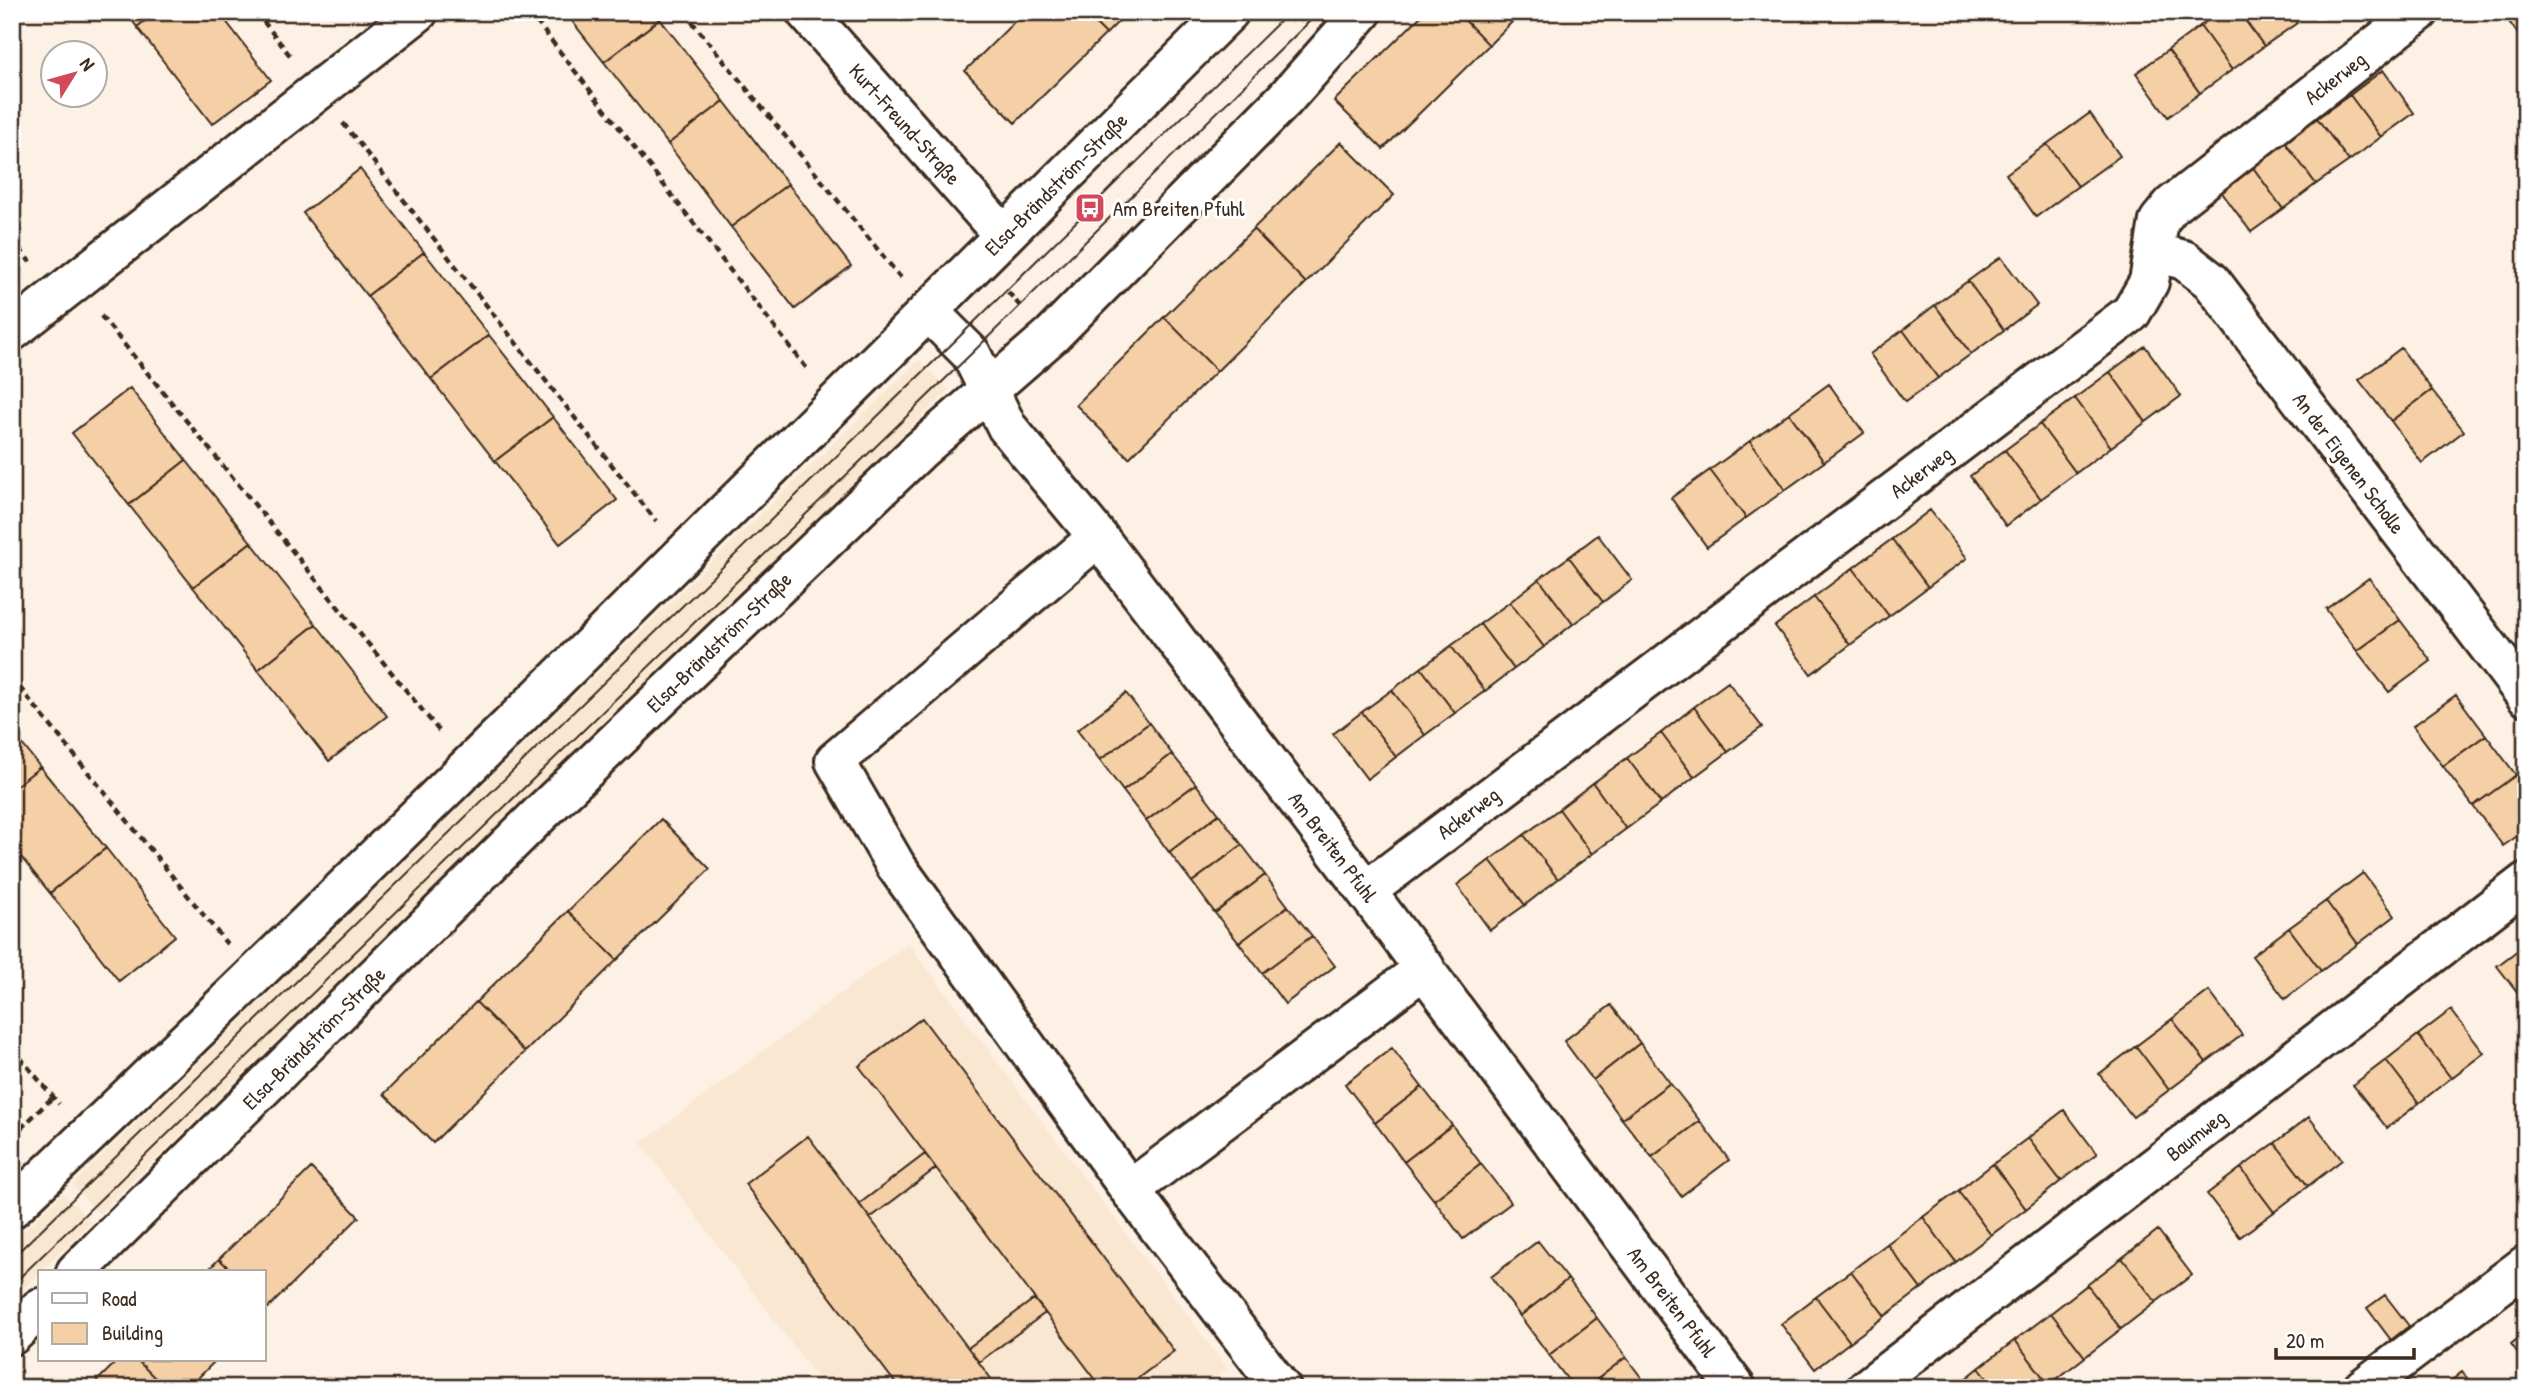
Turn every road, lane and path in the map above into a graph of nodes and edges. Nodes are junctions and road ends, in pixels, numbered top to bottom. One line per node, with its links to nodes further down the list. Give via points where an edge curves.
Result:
1 (256, 12): 9 (path)
2 (418, 12): 9 (street)
3 (528, 12): 18 (path)
4 (684, 12): 14 (path)
5 (806, 12): 10 (street, Kurt-Freund-Straße)
6 (1229, 12): 10 (street, Elsa-Brändström-Straße)
7 (1362, 12): 16 (street, Elsa-Brändström-Straße, via 1284,100)
8 (2419, 12): 11 (street, Ackerweg, via 2172,205 2159,221)
9 (317, 91): 13 (street); 20 (path)
10 (1004, 236): 12 (street, Elsa-Brändström-Straße)
11 (2154, 252): 22 (street, An der Eigenen Scholle, via 2184,260 2211,281); 25 (street, Ackerweg, via 2149,282 2131,313)
12 (976, 264): 14 (street, Elsa-Brändström-Straße); 16 (path, via 1007,290 1031,322)
13 (74, 282): 15 (street); 23 (path)
14 (928, 311): 17 (street, Am Breiten Pfuhl, via 971,354); 18 (street, Elsa-Brändström-Straße)
15 (12, 331)
16 (1052, 335): 17 (street, Elsa-Brändström-Straße)
17 (989, 391): 19 (street, Am Breiten Pfuhl, via 1007,427); 35 (street, Elsa-Brändström-Straße, via 919,451 540,814)
18 (837, 402): 20 (street, Elsa-Brändström-Straße)
19 (1098, 537): 25 (street, Am Breiten Pfuhl); 32 (street, via 835,761 896,866)
20 (684, 556): 23 (street, Elsa-Brändström-Straße)
21 (12, 678): 27 (path)
22 (2526, 696)
23 (468, 766): 27 (street, Elsa-Brändström-Straße)
24 (2526, 882): 40 (street, Baumweg)
25 (1366, 891): 26 (street, Am Breiten Pfuhl)
26 (1425, 968): 32 (street); 39 (street, Am Breiten Pfuhl)
27 (254, 978): 31 (street, Elsa-Brändström-Straße)
28 (12, 1048): 29 (path)
29 (53, 1097): 30 (path); 31 (path)
30 (12, 1137)
31 (87, 1138): 33 (street, Elsa-Brändström-Straße)
32 (1130, 1190): 38 (street)
33 (12, 1208)
34 (2526, 1265): 41 (street)
35 (78, 1270)
36 (38, 1310): 37 (street)
37 (12, 1335)
38 (1281, 1388)
39 (1736, 1388)
40 (1867, 1388)
41 (2363, 1388)

